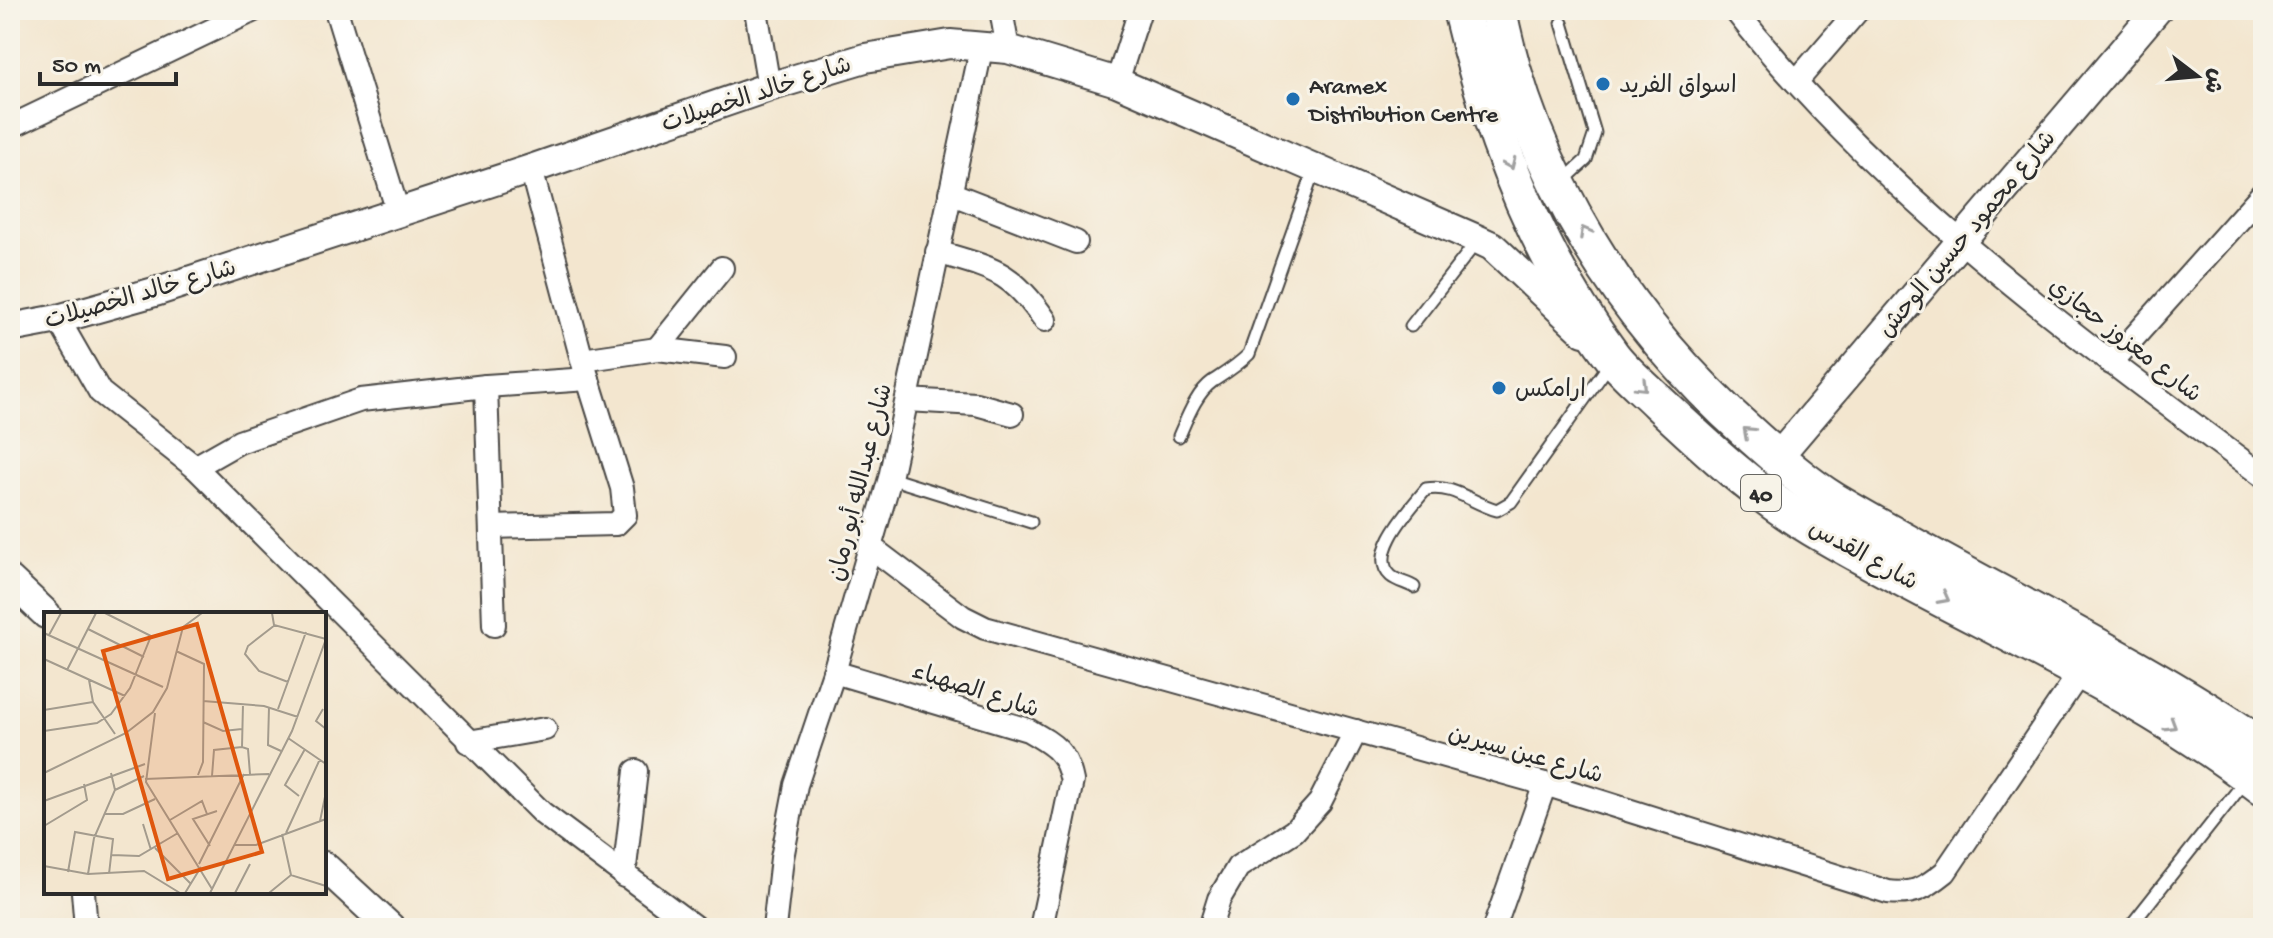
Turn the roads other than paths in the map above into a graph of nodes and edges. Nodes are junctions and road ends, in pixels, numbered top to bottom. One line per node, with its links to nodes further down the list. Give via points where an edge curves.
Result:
1 (254, 10): 16 (street)
2 (336, 10): 22 (street)
3 (756, 10): 15 (street)
4 (1001, 10): 12 (street)
5 (1140, 10): 13 (street)
6 (1461, 10): 23 (highway, شارع القدس / 40, one-way to 23, via 1488,110)
7 (1498, 10): 19 (highway, شارع القدس / 40, via 1545,157)
8 (1735, 10): 14 (street, شارع معزوز حجازي)
9 (1858, 10): 14 (street)
10 (2157, 10): 24 (street, شارع محمود حسين الوحش)
11 (1562, 23): 19 (lane, via 1595,133 1586,160)
12 (995, 47): 13 (street, شارع خالد الخصيلات); 15 (street, شارع خالد الخصيلات, via 950,44 865,58); 20 (street, شارع عبدالله أبو رمان)
13 (1117, 82): 17 (street, شارع خالد الخصيلات)
14 (1796, 82): 24 (street, شارع معزوز حجازي)
15 (769, 87): 18 (street, شارع خالد الخصيلات)
16 (10, 127)
17 (1316, 166): 26 (street, شارع خالد الخصيلات); 41 (lane, via 1249,354 1233,371 1210,383)
18 (531, 169): 22 (street, شارع خالد الخصيلات); 37 (street)
19 (1559, 185): 42 (highway, شارع القدس / 40, one-way to 19, via 1712,401 1636,315 1612,283)
20 (950, 193): 25 (street); 27 (street, شارع عبدالله أبو رمان)
21 (2263, 193): 36 (street)
22 (398, 212): 29 (street, شارع خالد الخصيلات)
23 (1539, 230): 26 (street, via 1525,242); 35 (highway, شارع القدس / 40, via 1573,297)
24 (1960, 240): 36 (street, شارع معزوز حجازي); 42 (street, شارع محمود حسين الوحش)
25 (1076, 242)
26 (1486, 243): 32 (lane); 35 (street, شارع خالد الخصيلات)
27 (937, 252): 30 (street, via 998,270 1022,287); 39 (street, شارع عبدالله أبو رمان)
28 (722, 268): 33 (street)
29 (58, 319): 31 (street, شارع خالد الخصيلات); 43 (street, via 100,392)
30 (1045, 320)
31 (14, 323)
32 (1411, 326)
33 (657, 349): 34 (street); 37 (street)
34 (725, 357)
35 (1614, 359): 51 (lane, via 1511,502 1497,510 1456,490 1426,489 1394,529 1385,550 1390,575); 56 (highway, شارع القدس / 40, one-way to 56, via 1712,453 1813,528)
36 (2111, 363): 44 (street, شارع معزوز حجازي)
37 (585, 369): 38 (street); 48 (street, via 622,488 622,520)
38 (486, 386): 43 (street, via 361,400 239,442); 48 (street)
39 (907, 400): 40 (street, via 976,404); 45 (street, شارع عبدالله أبو رمان)
40 (1012, 414)
41 (1179, 436)
42 (1777, 458): 46 (highway, شارع القدس / 40)
43 (195, 467): 61 (street)
44 (2263, 476)
45 (890, 478): 47 (lane); 49 (street, شارع عبدالله أبو رمان)
46 (1855, 512): 58 (highway, via 1921,524); 62 (highway, شارع القدس / 40)
47 (1031, 522)
48 (491, 527): 55 (street)
49 (872, 548): 57 (street, شارع عبدالله أبو رمان); 60 (street, شارع عين سيرين, via 985,628)
50 (10, 580): 53 (street)
51 (1414, 587)
52 (10, 595): 54 (street)
53 (44, 612)
54 (44, 621)
55 (494, 625)
56 (2081, 671): 62 (highway, شارع القدس / 40, one-way to 62); 64 (street, شارع عين سيرين, via 1945,872 1910,894 1888,892)
57 (834, 672): 71 (street, شارع عبدالله أبو رمان, via 796,785); 72 (street, شارع الصهباء, via 1028,730 1068,760 1072,781)
58 (2263, 720)
59 (545, 729): 61 (street)
60 (1356, 731): 64 (street, شارع عين سيرين); 73 (street, via 1320,802 1294,831 1238,867)
61 (468, 742): 66 (street, via 542,813)
62 (2258, 770): 75 (lane)
63 (636, 771): 66 (street)
64 (1545, 784): 74 (street)
65 (326, 868): 69 (street)
66 (624, 876): 70 (street)
67 (83, 894): 68 (street)
68 (86, 928)
69 (391, 928)
70 (696, 928)
71 (774, 928)
72 (1041, 928)
73 (1210, 928)
74 (1494, 928)
75 (2129, 928)

